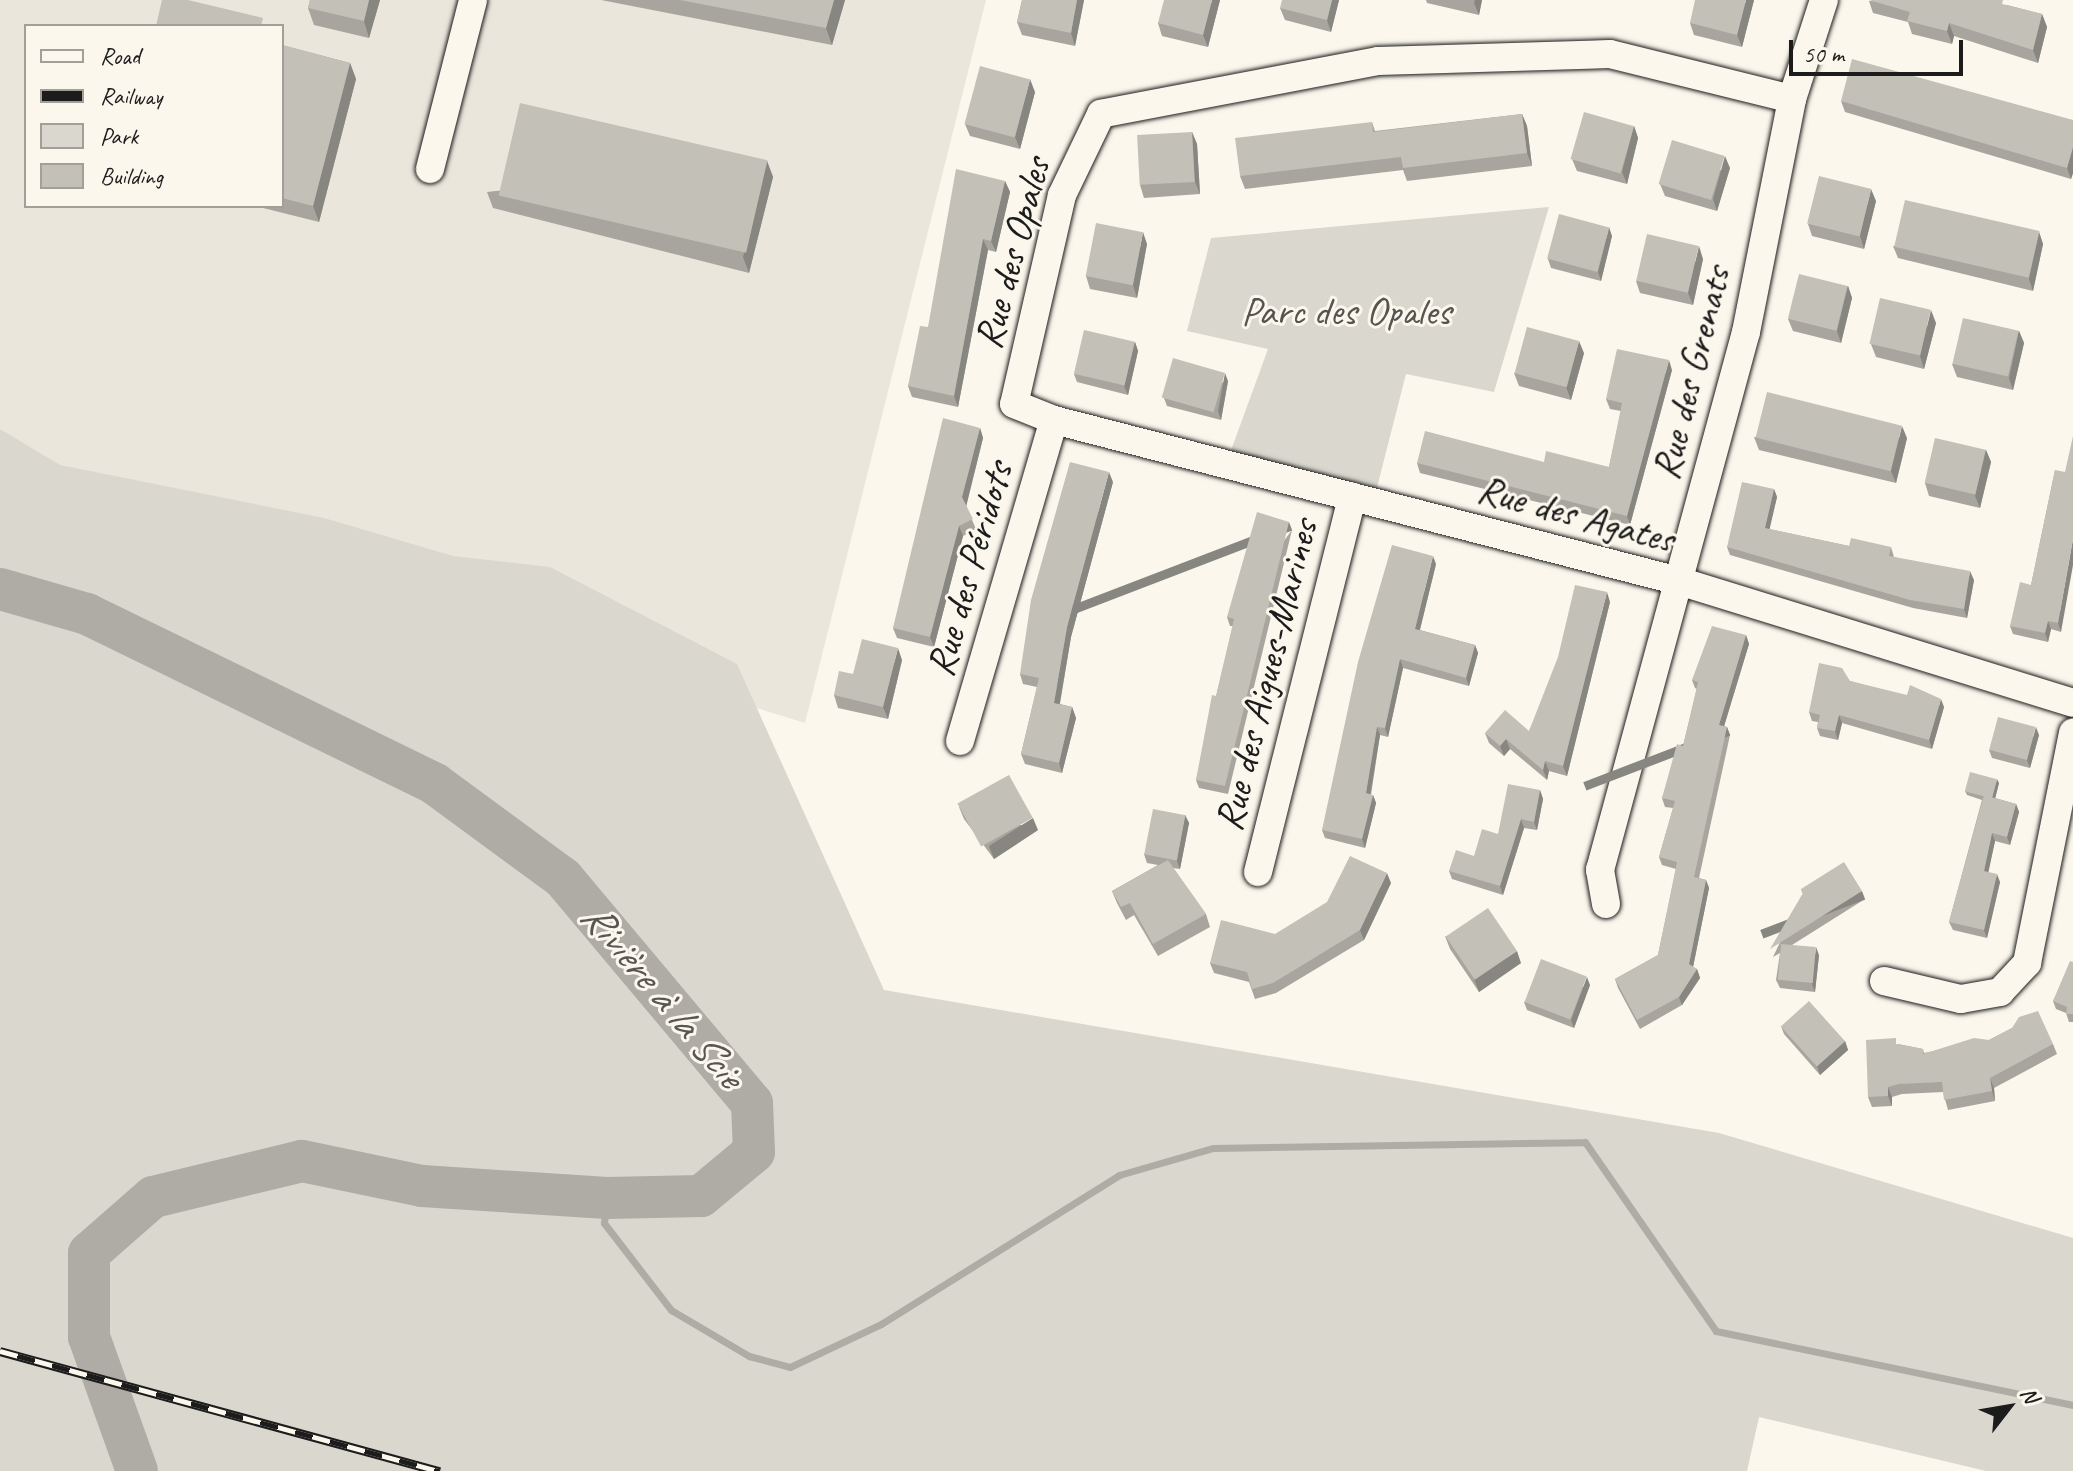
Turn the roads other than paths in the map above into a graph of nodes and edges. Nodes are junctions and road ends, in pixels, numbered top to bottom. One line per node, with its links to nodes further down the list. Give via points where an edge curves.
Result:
1 (473, 0): 4 (street)
2 (1824, 0): 3 (street, Rue des Grenats)
3 (1792, 99): 5 (street, Rue des Opales, via 1610,54 1378,61 1101,114 1062,195 1014,404); 7 (street, Rue des Grenats, via 1746,332)
4 (430, 169)
5 (1054, 420): 6 (street, Rue des Agates); 10 (street, Rue des Péridots)
6 (1352, 497): 7 (street, Rue des Agates); 11 (street, Rue des Aigues-Marines)
7 (1679, 581): 8 (street, Rue des Agates); 12 (street, Rue des Grenats, via 1600,870)
8 (2073, 703)
9 (2073, 733): 13 (street, via 2027,963 2000,992 1961,999)
10 (960, 741)
11 (1258, 872)
12 (1606, 904)
13 (1884, 981)

